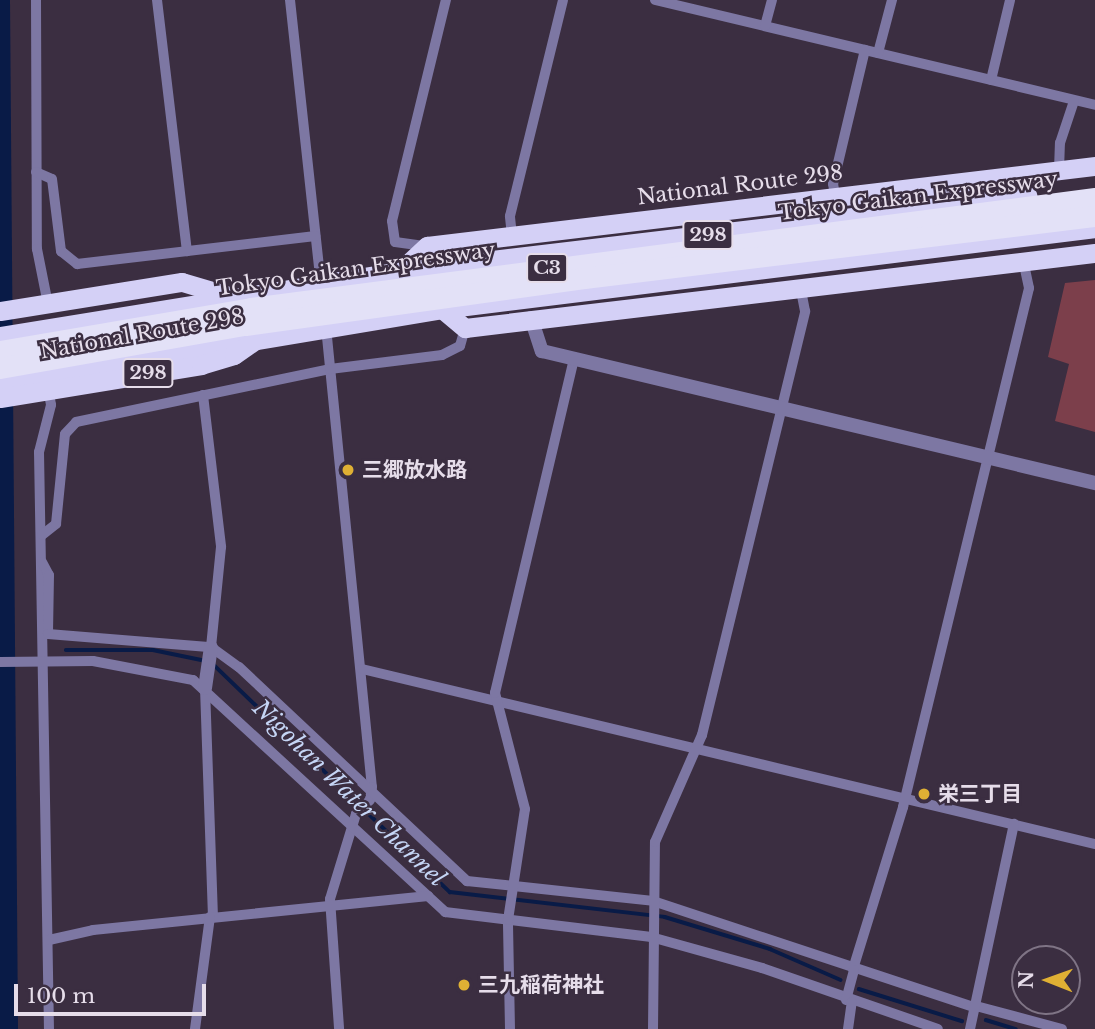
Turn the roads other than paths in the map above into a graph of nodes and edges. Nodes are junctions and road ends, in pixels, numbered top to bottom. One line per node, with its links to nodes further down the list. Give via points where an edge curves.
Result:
1 (36, 0): 18 (street)
2 (157, 0): 27 (street)
3 (290, 0): 24 (street)
4 (446, 0): 26 (street, via 392,221 395,242)
5 (563, 0): 25 (street, via 510,216)
6 (655, 0): 10 (street)
7 (772, 0): 10 (street)
8 (891, 0): 12 (street)
9 (1010, 0): 13 (street)
10 (765, 26): 11 (street)
11 (864, 50): 12 (street); 20 (street, via 833,184)
12 (878, 53): 13 (street)
13 (991, 80): 14 (street)
14 (1074, 101): 15 (street); 17 (street, via 1060,143)
15 (1095, 105)
16 (1095, 166): 17 (highway, National Route 298 / 298)
17 (1059, 170): 20 (highway, National Route 298 / 298)
18 (36, 172): 27 (street, via 52,179 61,251 77,264); 34 (street, via 38,256)
19 (1095, 188): 30 (highway, National Route 298 / 298)
20 (835, 195): 25 (highway, National Route 298 / 298)
21 (1095, 198): 42 (highway, Tokyo Gaikan Expressway / C3, bridge, via 251,307)
22 (1095, 216): 44 (highway, Tokyo Gaikan Expressway / C3, bridge, via 245,325)
23 (1095, 228): 35 (highway, National Route 298 / 298)
24 (315, 236): 27 (street); 31 (street)
25 (512, 236): 26 (highway, National Route 298 / 298)
26 (427, 246): 30 (highway)
27 (187, 251)
28 (1095, 253): 29 (highway)
29 (1023, 261): 32 (highway); 51 (street, via 1029,288)
30 (400, 271): 31 (highway, National Route 298 / 298)
31 (320, 284): 33 (highway, National Route 298 / 298); 39 (street)
32 (800, 286): 37 (highway); 50 (street, via 805,311)
33 (234, 297): 34 (highway, National Route 298 / 298, via 182,282); 38 (highway, National Route 298 / 298)
34 (46, 304): 36 (highway, National Route 298 / 298); 38 (street)
35 (442, 309): 39 (highway, National Route 298 / 298); 40 (highway)
36 (0, 312)
37 (531, 318): 40 (highway); 43 (street, via 542,351)
38 (50, 327): 41 (highway, National Route 298 / 298)
39 (326, 327): 45 (street); 47 (highway, National Route 298 / 298, via 261,336 234,355 201,365)
40 (465, 328): 45 (street, via 453,352)
41 (0, 337)
42 (0, 351)
43 (574, 359): 50 (street); 60 (street)
44 (0, 368)
45 (330, 369): 48 (street); 58 (street)
46 (0, 383): 47 (highway, 298)
47 (42, 384): 49 (highway, National Route 298 / 298); 53 (street, via 51,405 39,452)
48 (203, 395): 53 (street, via 76,422 65,434 56,524); 55 (street, via 221,547)
49 (0, 398)
50 (780, 407): 51 (street); 61 (street)
51 (986, 456): 52 (street); 63 (street)
52 (1095, 483)
53 (42, 535): 54 (street)
54 (42, 562): 55 (street, via 49,575 48,634); 57 (street)
55 (211, 647): 59 (street); 62 (street, via 239,667)
56 (0, 662): 57 (street)
57 (41, 662): 59 (street, via 116,663); 74 (street)
58 (362, 669): 60 (street); 62 (street)
59 (205, 688): 64 (street); 71 (street)
60 (495, 698): 61 (street); 67 (street, via 525,809)
61 (698, 747): 63 (street); 69 (street, via 655,842)
62 (370, 796): 64 (street); 67 (street, via 455,875)
63 (905, 797): 65 (street); 75 (street)
64 (354, 820): 68 (street); 70 (street)
65 (1014, 824): 66 (street); 77 (street)
66 (1095, 844)
67 (512, 887): 69 (street); 72 (street)
68 (428, 896): 70 (street); 72 (street, via 453,915)
69 (653, 901): 73 (street); 75 (street, via 800,946)
70 (330, 907): 71 (street); 80 (street)
71 (211, 917): 74 (street); 79 (street)
72 (508, 920): 73 (street); 81 (street)
73 (651, 937): 76 (street, via 762,968); 82 (street)
74 (49, 940): 78 (street)
75 (853, 970): 76 (street); 77 (street)
76 (849, 1001): 83 (street); 84 (street)
77 (976, 1007): 85 (street); 86 (street)
78 (49, 1029)
79 (195, 1029)
80 (339, 1029)
81 (510, 1029)
82 (653, 1029)
83 (848, 1029)
84 (938, 1029)
85 (970, 1029)
86 (1062, 1029)

